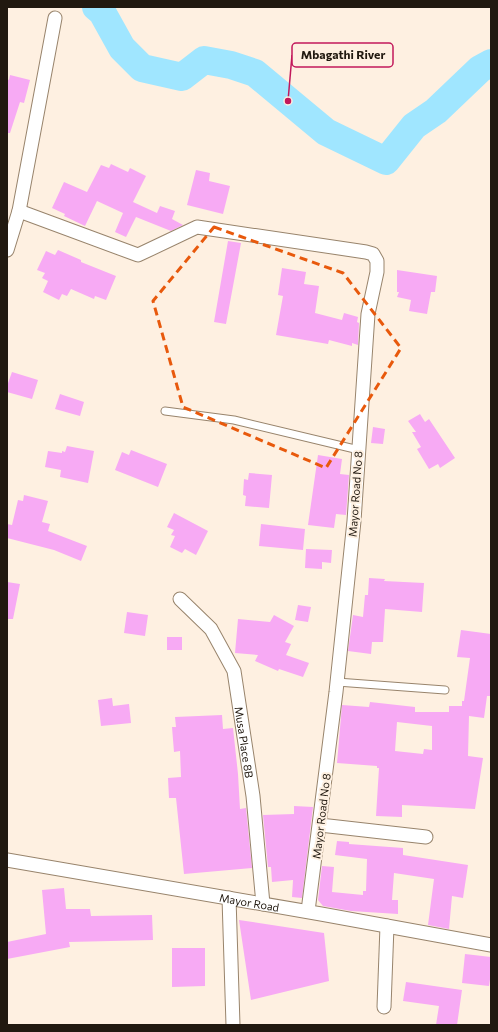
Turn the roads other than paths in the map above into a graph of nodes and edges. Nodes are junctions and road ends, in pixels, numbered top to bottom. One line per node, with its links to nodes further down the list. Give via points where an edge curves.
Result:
1 (55, 18): 2 (street)
2 (19, 211): 3 (street); 5 (street, Mayor Road No 8, via 138,255 197,227 373,254 377,261 377,272 368,314)
3 (7, 250)
4 (165, 411): 5 (lane, via 234,420)
5 (359, 450): 7 (street, Mayor Road No 8)
6 (180, 599): 13 (street, Musa Place 8B, via 211,629 234,671 253,796)
7 (337, 682): 8 (lane); 9 (street, Mayor Road No 8)
8 (445, 690)
9 (320, 825): 10 (street); 14 (street, Mayor Road No 8)
10 (426, 837)
11 (7, 860): 12 (street, Mayor Road)
12 (229, 898): 13 (street, Mayor Road); 18 (street)
13 (263, 904): 14 (street, Mayor Road)
14 (308, 912): 15 (street, Mayor Road)
15 (387, 926): 16 (street, Mayor Road); 17 (street)
16 (491, 945)
17 (384, 1007)
18 (233, 1025)

